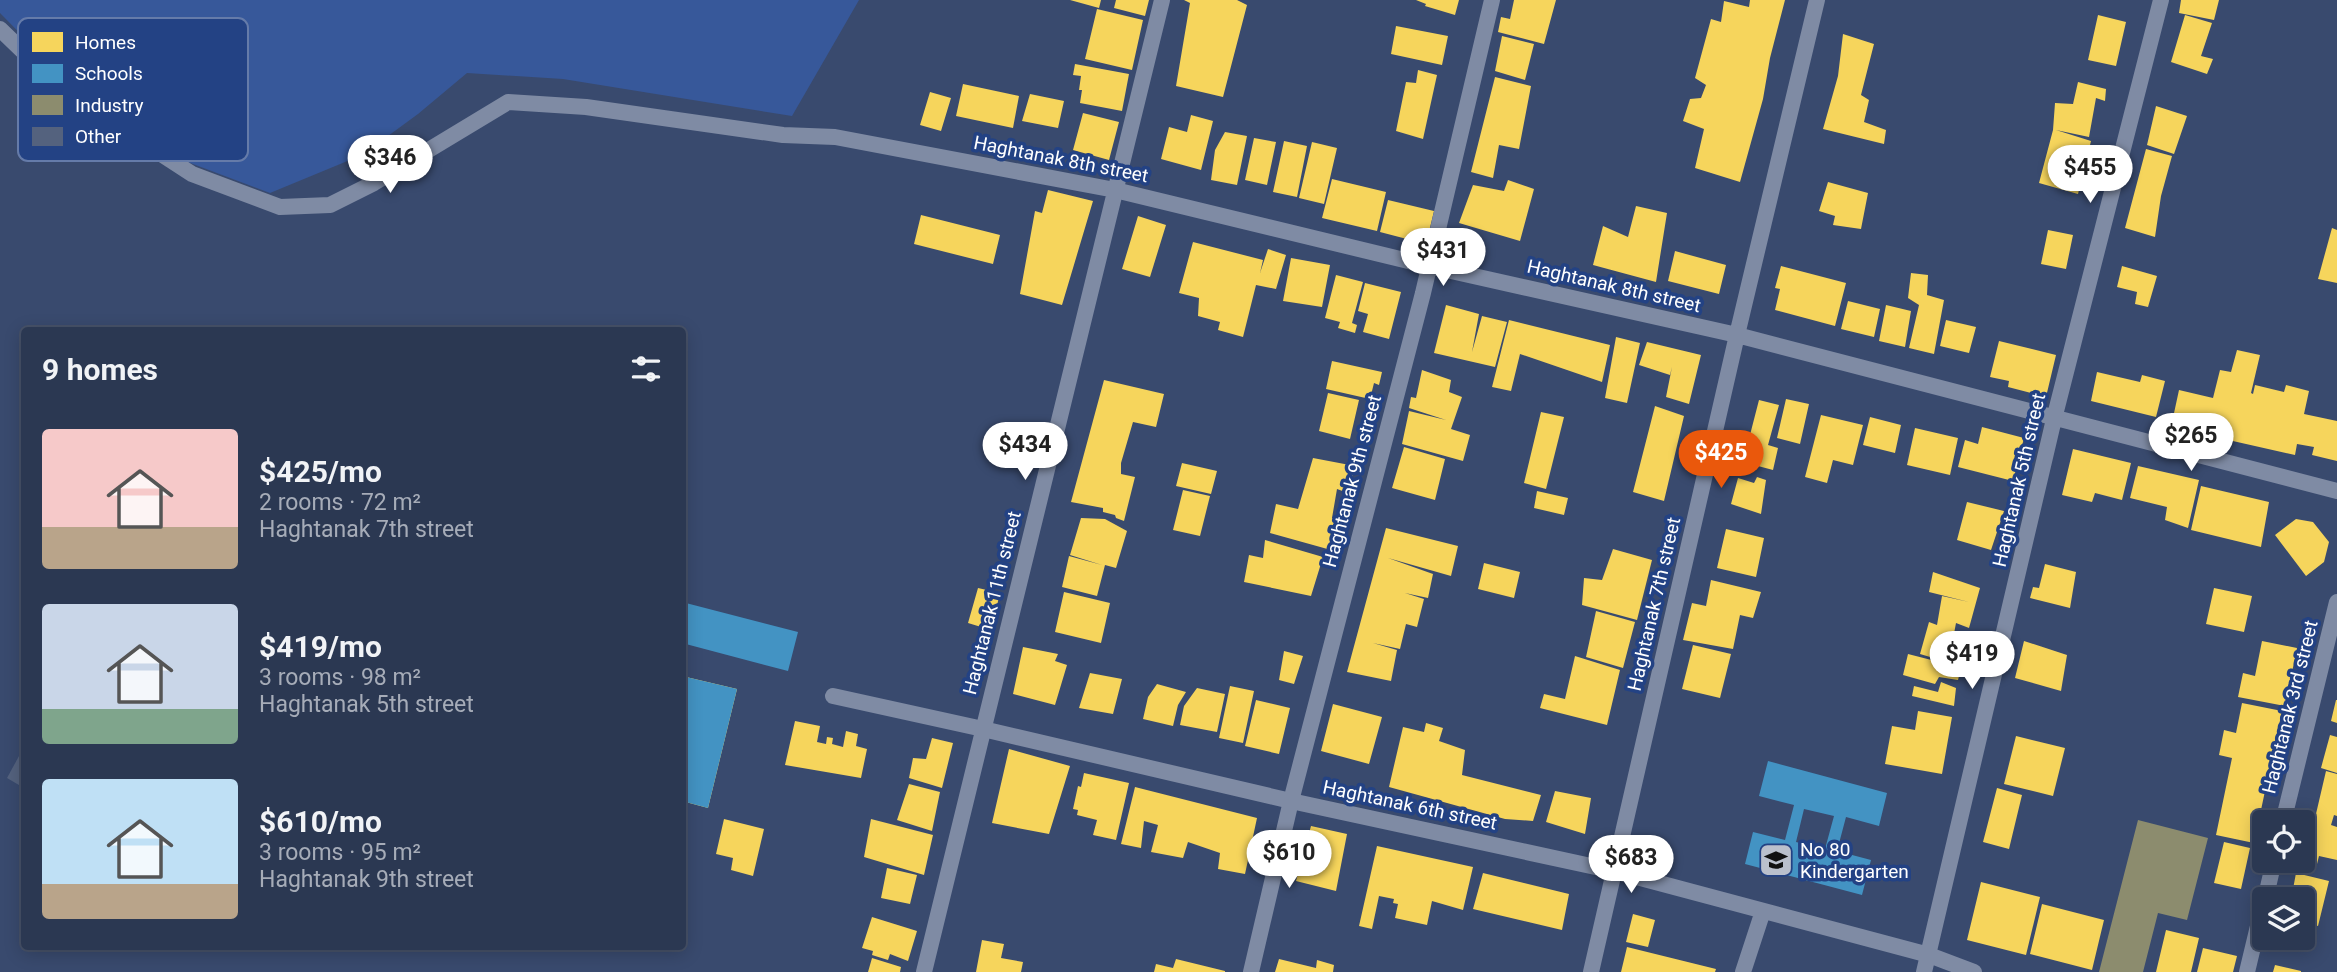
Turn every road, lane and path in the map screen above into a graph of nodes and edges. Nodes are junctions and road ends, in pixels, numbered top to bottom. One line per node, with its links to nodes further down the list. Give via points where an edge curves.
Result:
1 (1162, 0): 8 (street, Haghtanak 11th street)
2 (1492, 0): 9 (street, Haghtanak 9th street)
3 (1817, 0): 10 (street, Haghtanak 7th street)
4 (2161, 0): 11 (street, Haghtanak 5th street)
5 (0, 29): 6 (street, Haghtanak 8th street)
6 (18, 46)
7 (172, 161): 8 (street, Haghtanak 8th street, via 192,174 280,207 330,205 508,102 586,107 783,135 835,137)
8 (1115, 190): 9 (street, Haghtanak 8th street); 15 (street, Haghtanak 11th street)
9 (1429, 266): 10 (street, Haghtanak 8th street); 16 (street, Haghtanak 9th street)
10 (1737, 335): 11 (street, Haghtanak 8th street); 18 (street, Haghtanak 7th street)
11 (2054, 419): 12 (street, Haghtanak 8th street); 21 (street, Haghtanak 5th street)
12 (2337, 491)
13 (2337, 602): 17 (street, Haghtanak 3rd street)
14 (833, 696): 15 (street, Haghtanak 6th street)
15 (983, 729): 16 (street, Haghtanak 6th street); 22 (street, Haghtanak 11th street)
16 (1291, 801): 18 (street, Haghtanak 6th street); 23 (street, Haghtanak 9th street)
17 (2286, 810)
18 (1614, 871): 19 (street, Haghtanak 6th street); 24 (street, Haghtanak 7th street)
19 (1763, 911): 21 (street, Haghtanak 6th street); 25 (street)
20 (2252, 950): 28 (street)
21 (1929, 955): 26 (street, Haghtanak 5th street); 27 (street, Haghtanak 6th street)
22 (924, 972)
23 (1251, 972)
24 (1591, 972)
25 (1743, 972)
26 (1924, 972)
27 (1974, 972)
28 (2247, 972)

